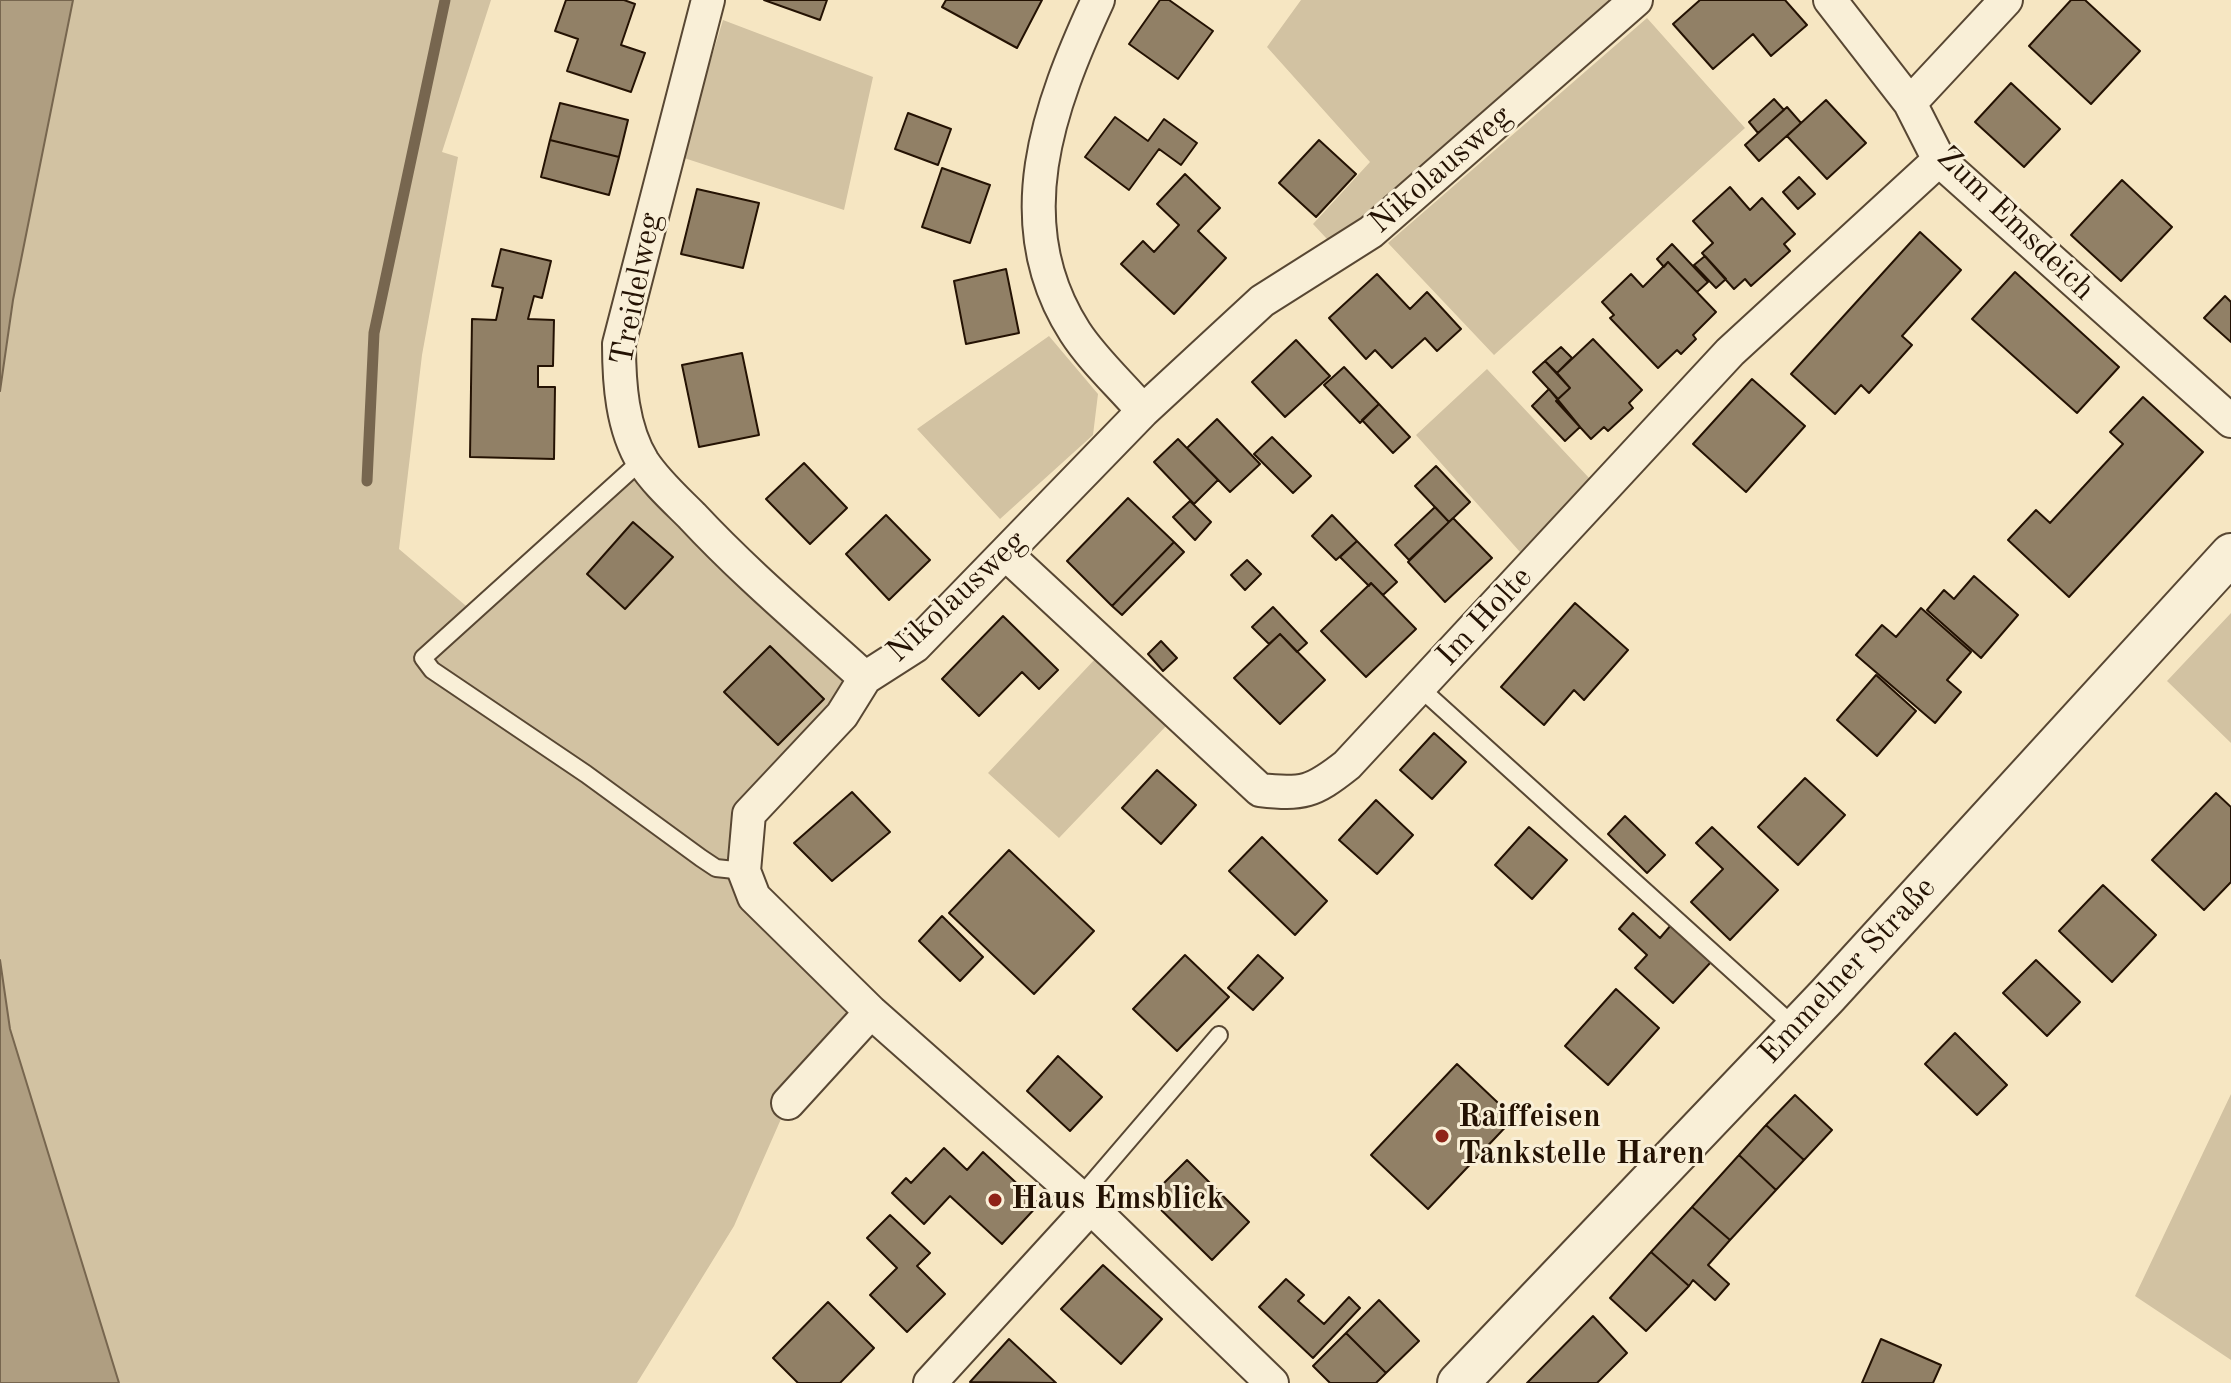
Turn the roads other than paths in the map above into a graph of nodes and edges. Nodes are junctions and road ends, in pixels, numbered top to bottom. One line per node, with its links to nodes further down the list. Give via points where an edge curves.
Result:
1 (708, 0): 10 (street, Treidelweg, via 619,344 619,382)
2 (1098, 0): 8 (street, via 1063,76 1042,160 1037,230 1053,288 1075,332)
3 (1636, 0): 8 (street, Nikolausweg, via 1371,232 1262,301)
4 (1830, 0): 6 (street, Zum Emsdeich)
5 (2006, 0): 6 (street)
6 (1910, 103): 7 (street, Zum Emsdeich)
7 (1939, 160): 9 (street, Zum Emsdeich); 14 (street, Im Holte, via 1730,352)
8 (1143, 411): 11 (street, Nikolausweg)
9 (2231, 421)
10 (642, 460): 13 (street, Treidelweg, via 714,540); 15 (lane, via 423,658 432,670 682,846 716,868)
11 (1006, 554): 13 (street, Nikolausweg, via 915,646); 14 (street, Im Holte, via 1260,790 1297,794 1320,786 1347,765)
12 (2231, 554): 17 (street, Emmelner Straße)
13 (865, 678): 15 (street, Nikolausweg, via 842,715 749,814)
14 (1419, 687): 17 (lane)
15 (744, 871): 16 (street, via 754,897)
16 (871, 1012): 19 (street); 20 (street)
17 (1796, 1028): 23 (street, Emmelner Straße)
18 (1219, 1035): 20 (lane)
19 (788, 1103)
20 (1085, 1202): 21 (street); 22 (street)
21 (930, 1383)
22 (1272, 1383)
23 (1458, 1383)

